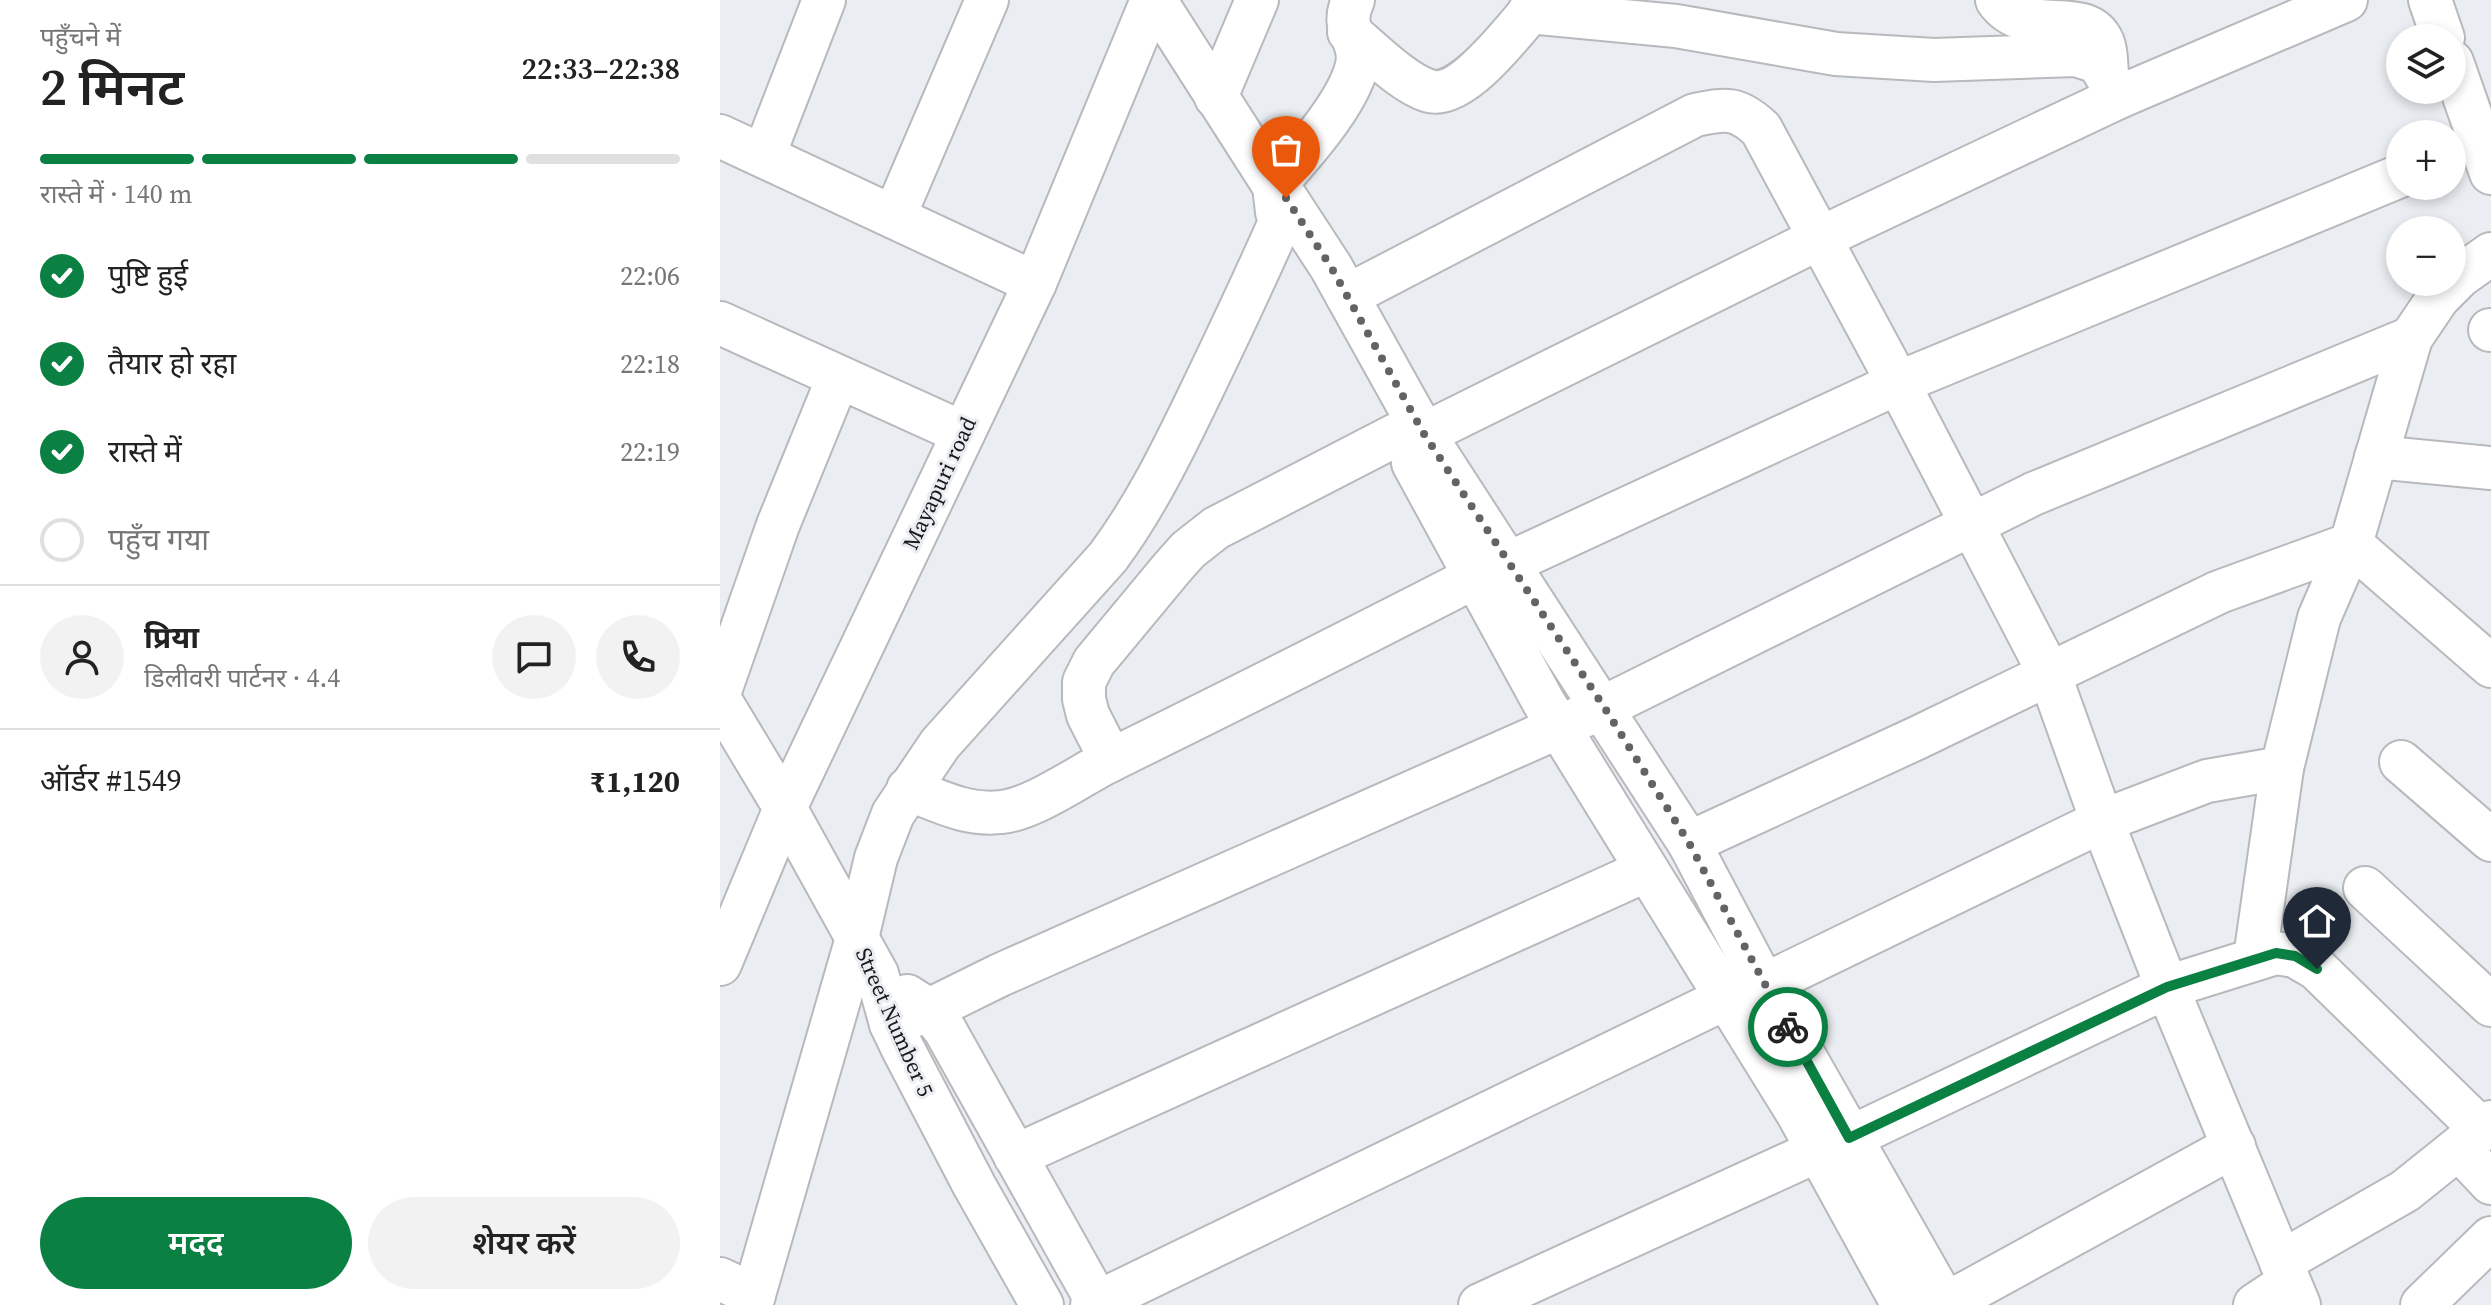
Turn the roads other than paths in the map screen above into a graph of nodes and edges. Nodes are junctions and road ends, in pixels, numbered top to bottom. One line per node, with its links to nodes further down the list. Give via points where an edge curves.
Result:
1 (824, 0): 17 (street)
2 (987, 0): 21 (street)
3 (1153, 0): 14 (street); 24 (street, Mayapuri road)
4 (1257, 0): 14 (street)
5 (1997, 0): 13 (street, via 2016,17 2070,22 2096,32)
6 (2346, 0): 9 (street)
7 (2430, 0): 12 (street)
8 (1535, 6): 10 (street); 11 (street, via 1466,80 1435,92 1414,84)
9 (2297, 9): 13 (street)
10 (1690, 13): 13 (street, via 1836,54 1934,60 2076,55 2098,62)
11 (1351, 16): 20 (street, via 1357,66)
12 (2438, 24)
13 (2113, 86): 22 (street)
14 (1216, 97): 20 (street)
15 (2462, 104): 18 (street)
16 (720, 136): 17 (street)
17 (764, 155): 21 (street)
18 (2474, 157)
19 (2386, 182): 29 (street)
20 (1277, 204): 25 (street, via 1286,198); 31 (street, via 1287,244); 46 (street, via 1250,290 1130,527 940,744)
21 (894, 217): 24 (street)
22 (1820, 238): 25 (street, via 1761,129 1745,114 1726,109 1695,115); 29 (street); 31 (street)
23 (2491, 254): 27 (street, via 2438,298)
24 (1035, 283): 30 (street, Mayapuri road)
25 (1347, 296): 31 (street)
26 (720, 323): 28 (street)
27 (2411, 338): 32 (street); 34 (street)
28 (838, 378): 30 (street); 39 (street, via 778,525)
29 (1898, 383): 34 (street); 36 (street)
30 (963, 433): 47 (street, Mayapuri road)
31 (1410, 434): 36 (street); 43 (street, via 1216,528 1188,550 1094,662 1084,682 1088,715)
32 (2376, 457): 33 (street); 35 (street)
33 (2491, 468)
34 (1970, 524): 38 (street); 41 (street)
35 (2351, 544): 37 (street); 38 (street, via 2219,592); 45 (street, via 2319,618)
36 (1492, 570): 41 (street); 42 (street); 43 (street)
37 (2491, 666)
38 (2049, 673): 48 (street); 50 (street)
39 (720, 691)
40 (720, 700): 47 (street, Street Number 5)
41 (1604, 707): 42 (street); 50 (street)
42 (1559, 727): 51 (street); 59 (street)
43 (1111, 760): 46 (street, via 1029,804 1003,812 958,809)
44 (2401, 762): 49 (street)
45 (2282, 768): 48 (street, via 2207,781); 54 (street)
46 (908, 789): 53 (street, via 876,858)
47 (785, 808): 53 (street, Street Number 5); 55 (street, Mayapuri road)
48 (2102, 821): 56 (street); 57 (street)
49 (2491, 840)
50 (1689, 843): 57 (street)
51 (1647, 870): 57 (street); 63 (street)
52 (2365, 888): 58 (street)
53 (857, 938): 59 (street, Street Number 5); 67 (street)
54 (2255, 958): 56 (street); 60 (street, via 2295,956 2317,969)
55 (720, 964)
56 (2167, 987): 61 (street); 62 (street)
57 (1745, 992): 61 (street); 69 (street)
58 (2491, 1005)
59 (910, 1017): 63 (street, via 945,1030); 71 (street, Street Number 5, via 974,1185)
60 (2478, 1133): 64 (street); 66 (street)
61 (1833, 1144): 68 (street); 70 (street); 72 (street)
62 (2234, 1146): 66 (street); 70 (street)
63 (1015, 1156): 69 (street)
64 (2491, 1183)
65 (2491, 1238): 73 (street)
66 (2281, 1289)
67 (742, 1293)
68 (1897, 1303)
69 (1097, 1304)
70 (1946, 1304)
71 (1042, 1305)
72 (1480, 1305)
73 (2422, 1305)

